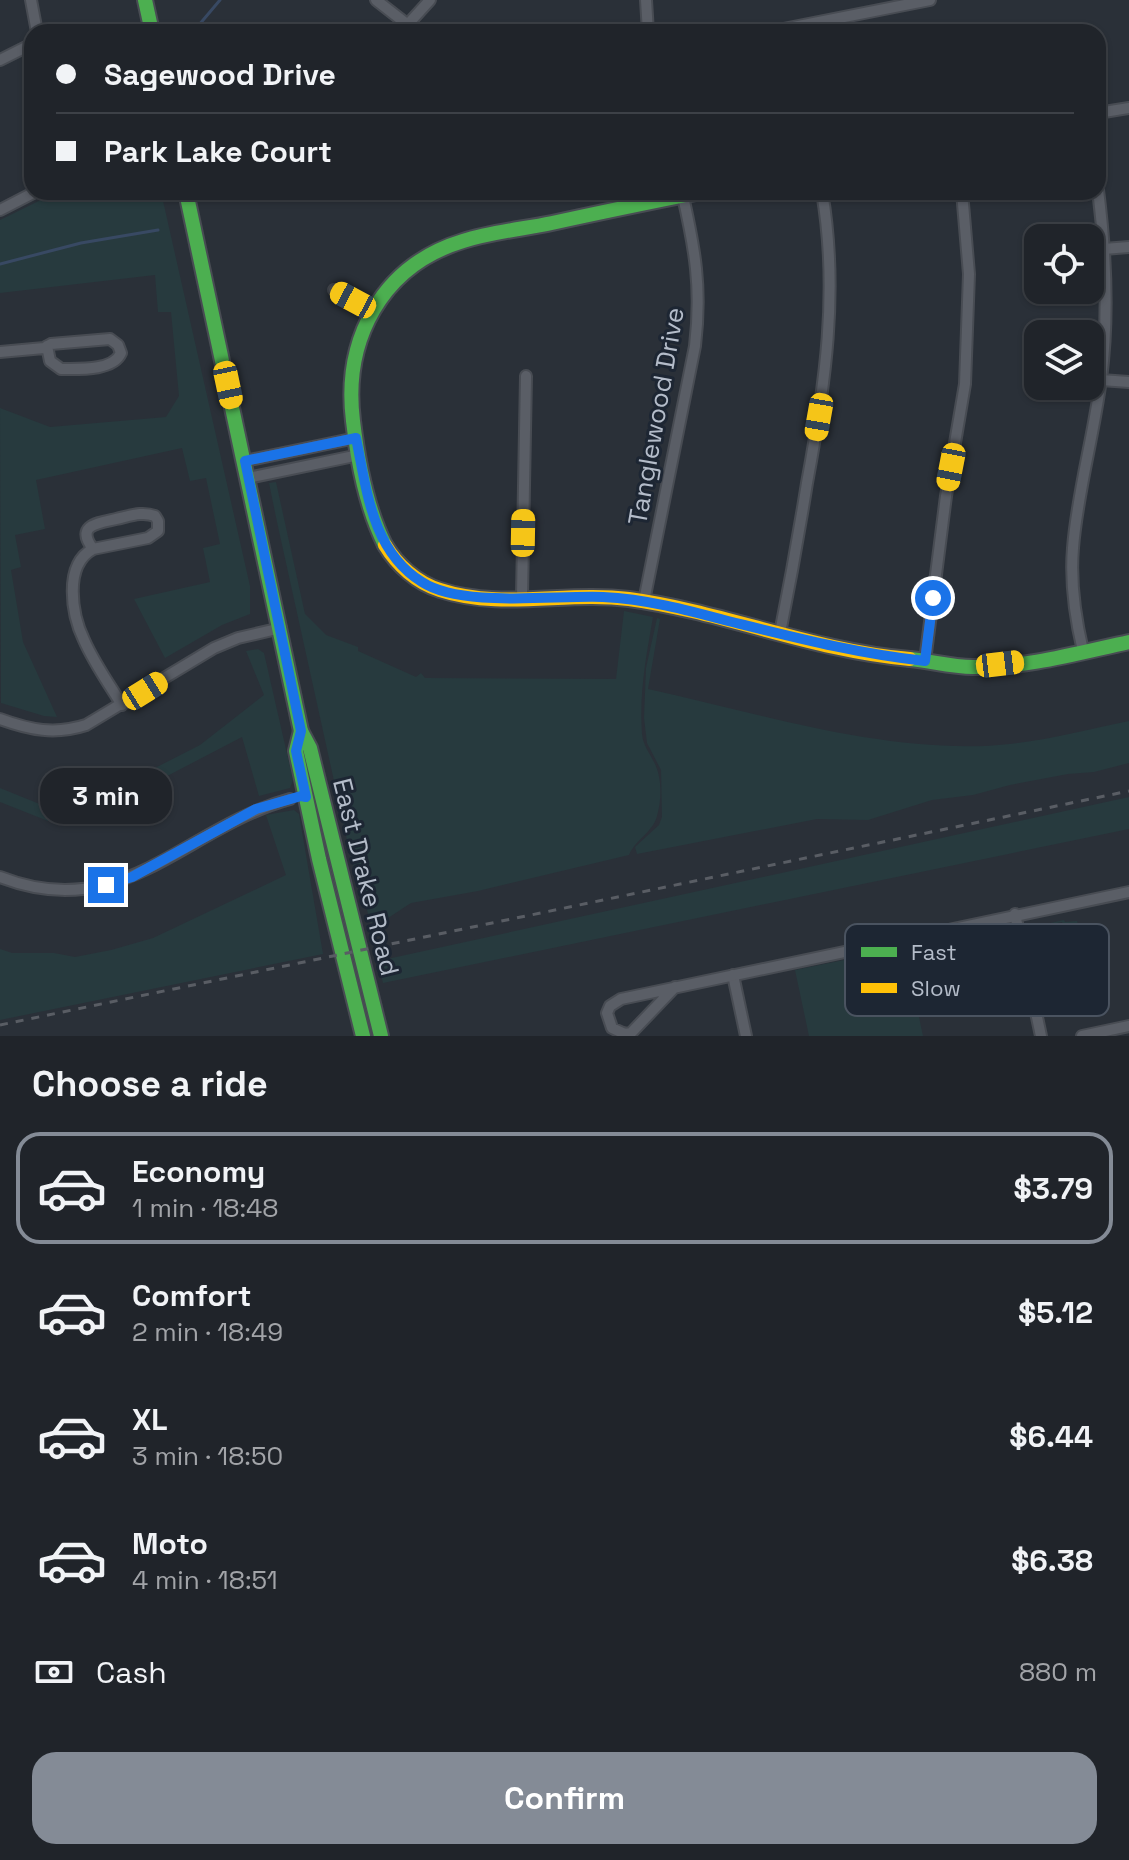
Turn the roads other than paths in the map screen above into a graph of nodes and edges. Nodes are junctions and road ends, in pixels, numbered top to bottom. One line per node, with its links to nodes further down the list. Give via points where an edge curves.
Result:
1 (31, 0): 7 (street)
2 (145, 0): 8 (street)
3 (376, 0): 9 (street)
4 (430, 0): 10 (street)
5 (646, 0): 11 (street)
6 (930, 0): 12 (street)
7 (36, 24)
8 (150, 24)
9 (402, 24)
10 (412, 24)
11 (648, 24)
12 (808, 24)
13 (24, 48): 14 (street)
14 (0, 60)
15 (1129, 108): 16 (street)
16 (1106, 112)
17 (24, 198): 24 (street)
18 (188, 200): 39 (street, East Drake Road)
19 (656, 200): 29 (street, via 449,246 412,267)
20 (684, 200): 43 (street, Tanglewood Drive, via 696,256 699,313)
21 (823, 200): 45 (street, via 831,293 828,352)
22 (963, 200): 48 (street, via 969,274 965,384)
23 (1099, 200): 25 (street)
24 (0, 210)
25 (1101, 224)
26 (1129, 247): 27 (street)
27 (1104, 249): 31 (street)
28 (334, 290): 29 (street)
29 (372, 310): 37 (street, via 352,373)
30 (47, 346): 30 (street, via 50,361 61,369 109,365 121,353 110,339); 32 (street)
31 (1104, 351)
32 (0, 352)
33 (526, 376): 42 (street)
34 (1104, 380): 35 (street)
35 (1129, 382)
36 (1098, 400): 47 (street, via 1072,550)
37 (356, 438): 38 (street); 39 (street)
38 (359, 455): 40 (street); 42 (street, via 380,537 398,563 440,591)
39 (245, 461): 40 (street, East Drake Road)
40 (248, 478): 44 (street, East Drake Road)
41 (93, 549): 41 (street, via 86,537 96,523 143,513 158,521 154,535); 49 (street, via 74,572 77,617 82,638)
42 (522, 596): 43 (street)
43 (644, 601): 45 (street)
44 (281, 628): 49 (street, via 214,648); 51 (street, East Drake Road)
45 (780, 633): 48 (street)
46 (1129, 642): 47 (street)
47 (1083, 651): 48 (street, via 956,667)
48 (925, 661)
49 (122, 705): 50 (street, via 86,725 58,731)
50 (0, 719)
51 (301, 731): 52 (street, East Drake Road, via 296,751); 54 (street, East Drake Road, via 310,748)
52 (306, 797): 53 (street); 54 (street, via 315,806 325,848); 65 (street, East Drake Road)
53 (290, 799): 55 (street, via 241,816 143,872 106,885 38,889)
54 (338, 861): 66 (street, East Drake Road)
55 (0, 877)
56 (1129, 892): 57 (street)
57 (1015, 914): 58 (street); 59 (street)
58 (969, 924)
59 (1017, 924)
60 (845, 951): 61 (street)
61 (733, 975): 62 (street); 67 (street)
62 (675, 987): 62 (street, via 631,1033 612,1028 607,1013 615,1002)
63 (1037, 1016): 68 (street)
64 (1129, 1026): 69 (street)
65 (363, 1031)
66 (381, 1036)
67 (746, 1036)
68 (1041, 1036)
69 (1082, 1036)

